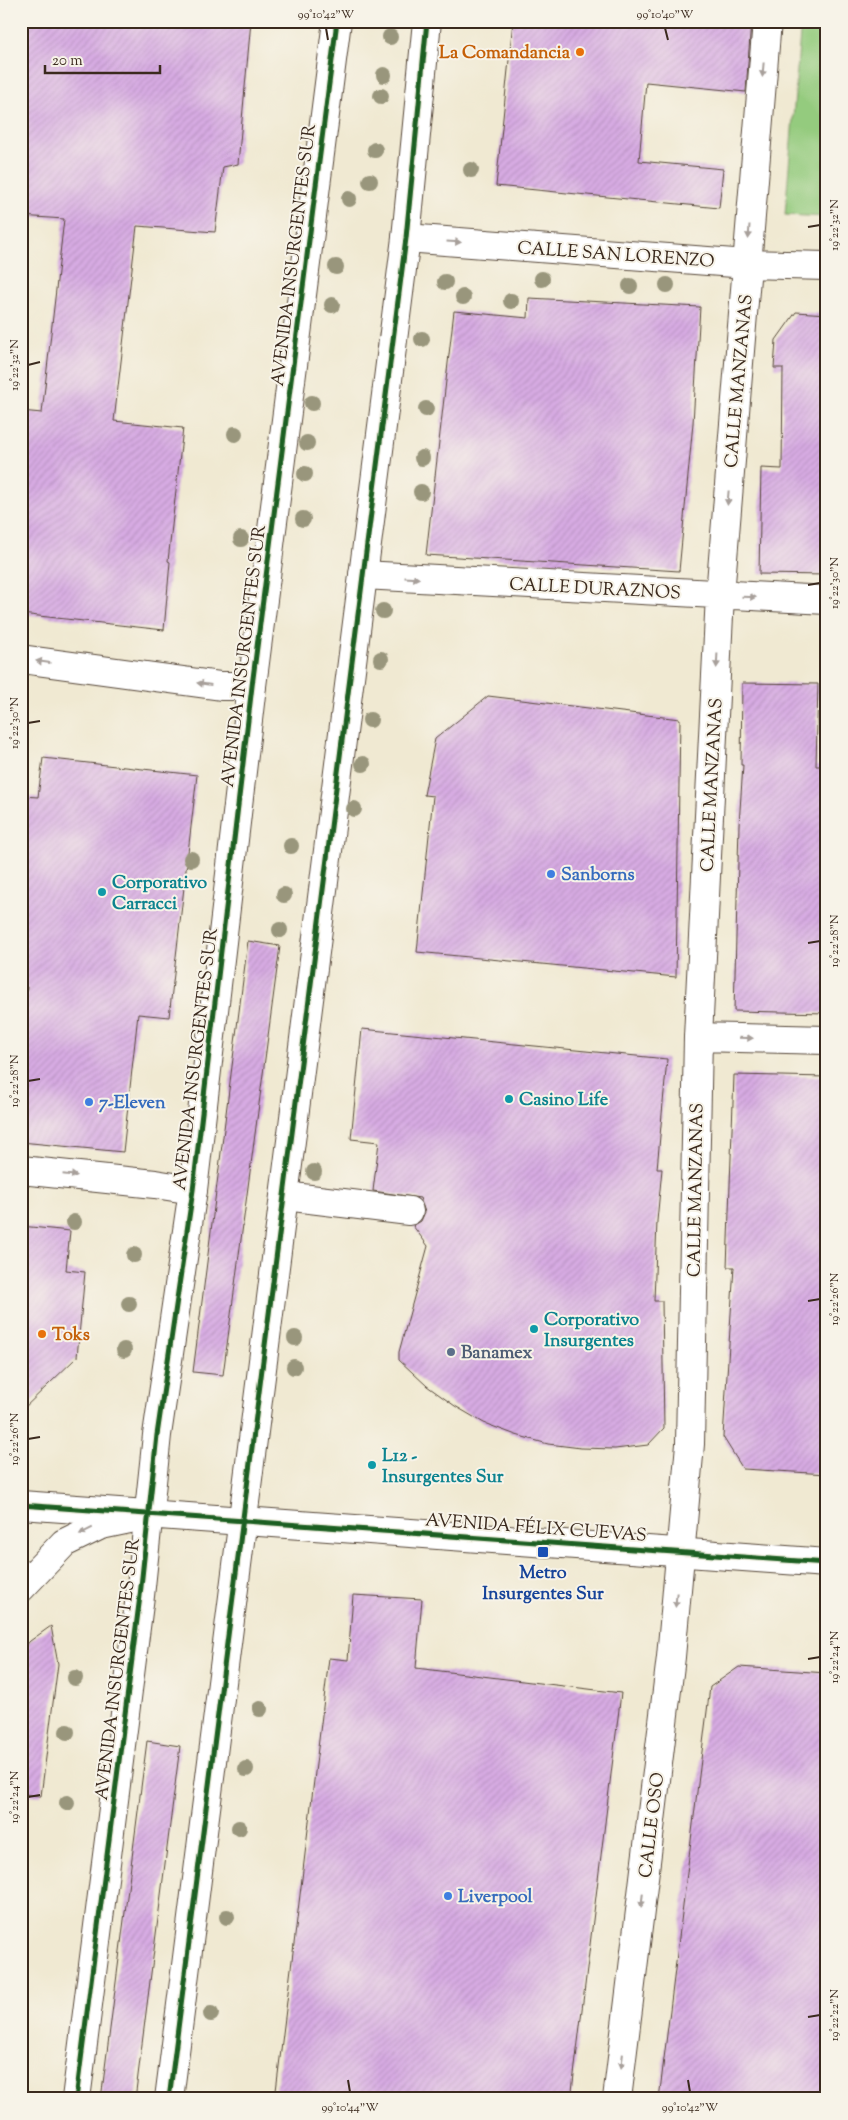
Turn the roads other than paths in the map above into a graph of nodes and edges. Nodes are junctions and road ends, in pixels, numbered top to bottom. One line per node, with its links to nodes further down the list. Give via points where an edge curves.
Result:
1 (337, 21): 11 (main road, AVENIDA INSURGENTES SUR)
2 (426, 21): 4 (main road)
3 (767, 21): 5 (main road, CALLE MANZANAS, one-way to 5)
4 (406, 238): 5 (main road, CALLE SAN LORENZO, one-way to 5); 7 (main road)
5 (747, 264): 6 (main road, CALLE SAN LORENZO); 8 (main road, CALLE MANZANAS, one-way to 8)
6 (827, 266)
7 (363, 575): 8 (main road, CALLE DURAZNOS, one-way to 8); 16 (main road)
8 (720, 595): 9 (main road, CALLE DURAZNOS, one-way to 9); 12 (main road, CALLE MANZANAS, one-way to 12)
9 (827, 600)
10 (21, 658): 11 (main road, one-way to 10, via 220,686)
11 (252, 686): 15 (main road, AVENIDA INSURGENTES SUR)
12 (698, 1037): 13 (main road, one-way to 13); 21 (main road, CALLE MANZANAS, via 690,1444)
13 (827, 1040)
14 (21, 1170): 15 (main road, one-way to 15)
15 (193, 1190): 19 (main road, AVENIDA INSURGENTES SUR, via 157,1435)
16 (285, 1196): 17 (main road); 20 (main road)
17 (408, 1211)
18 (21, 1505): 19 (main road, AVENIDA FÉLIX CUEVAS)
19 (150, 1514): 20 (main road, AVENIDA FÉLIX CUEVAS); 23 (main road, one-way to 23, via 101,1525 64,1543); 24 (main road, AVENIDA INSURGENTES SUR)
20 (243, 1521): 21 (main road, AVENIDA FÉLIX CUEVAS); 25 (main road)
21 (681, 1551): 22 (main road, AVENIDA FÉLIX CUEVAS); 26 (main road, CALLE OSO, one-way to 26)
22 (827, 1563)
23 (21, 1588)
24 (76, 2099)
25 (169, 2099)
26 (618, 2099)

